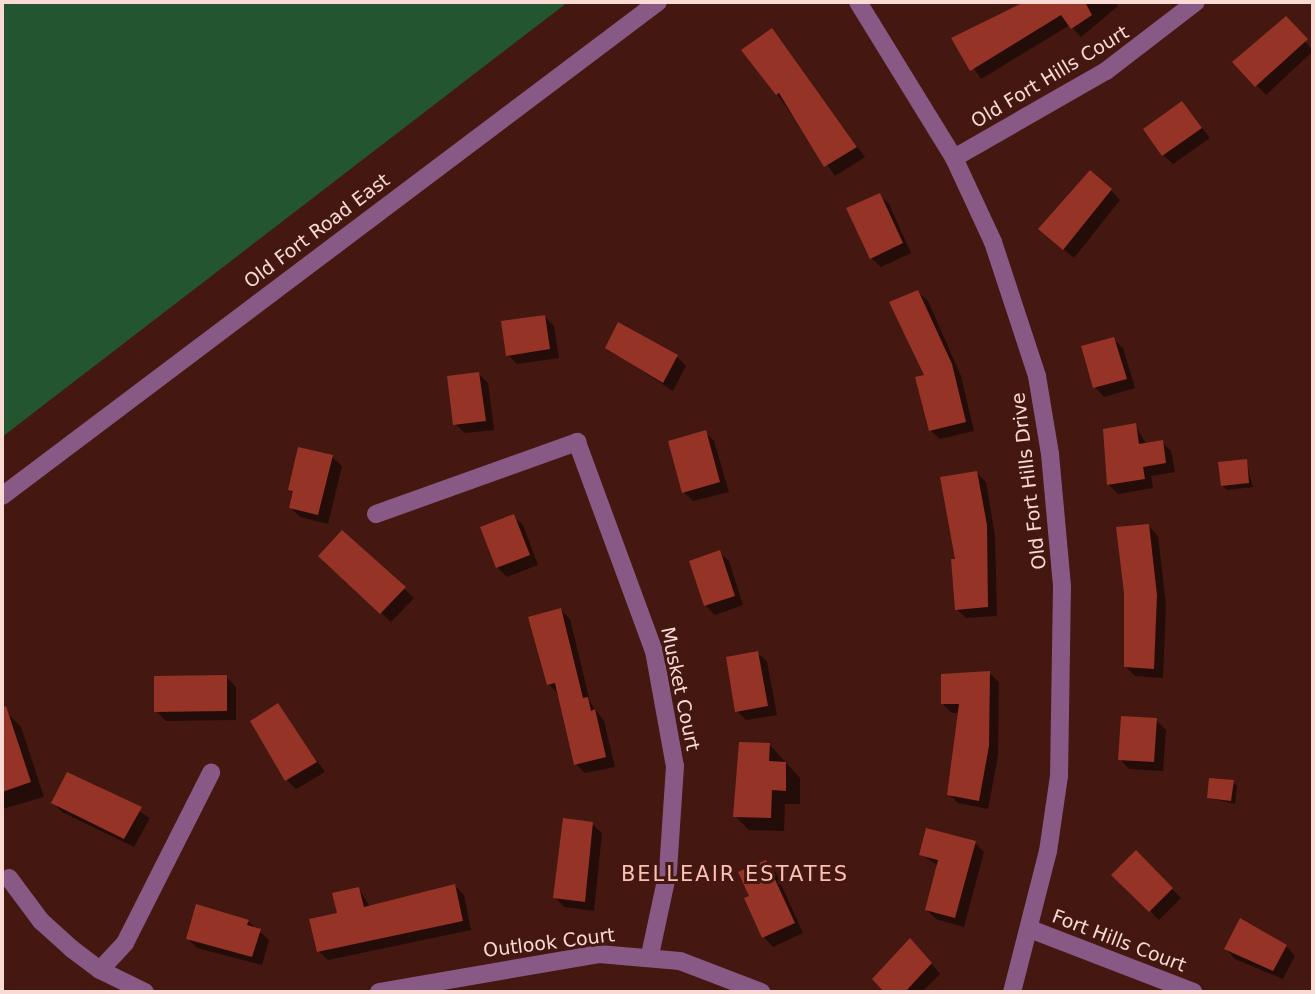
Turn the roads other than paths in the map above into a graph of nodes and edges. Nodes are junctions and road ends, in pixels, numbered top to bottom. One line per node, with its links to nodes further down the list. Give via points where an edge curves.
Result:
1 (658, 2): 5 (street, Old Fort Road East)
2 (858, 2): 4 (street, Old Fort Hills Drive)
3 (1196, 2): 4 (street, Old Fort Hills Court, via 1106,71)
4 (954, 158): 9 (street, Old Fort Hills Drive, via 993,242 1021,319 1037,376 1057,513 1063,641 1059,776)
5 (5, 486)
6 (376, 514): 10 (street, Musket Court, via 577,442 654,651 675,766 668,871)
7 (211, 773): 11 (street, via 125,943)
8 (9, 878): 11 (street, via 41,921)
9 (1030, 929): 15 (street, Old Fort Hills Drive); 16 (street, Fort Hills Court)
10 (650, 955): 13 (street, Outlook Court, via 599,954); 14 (street, Outlook Court, via 680,961)
11 (100, 970): 12 (street)
12 (145, 992)
13 (379, 992)
14 (761, 992)
15 (1012, 992)
16 (1193, 992)

